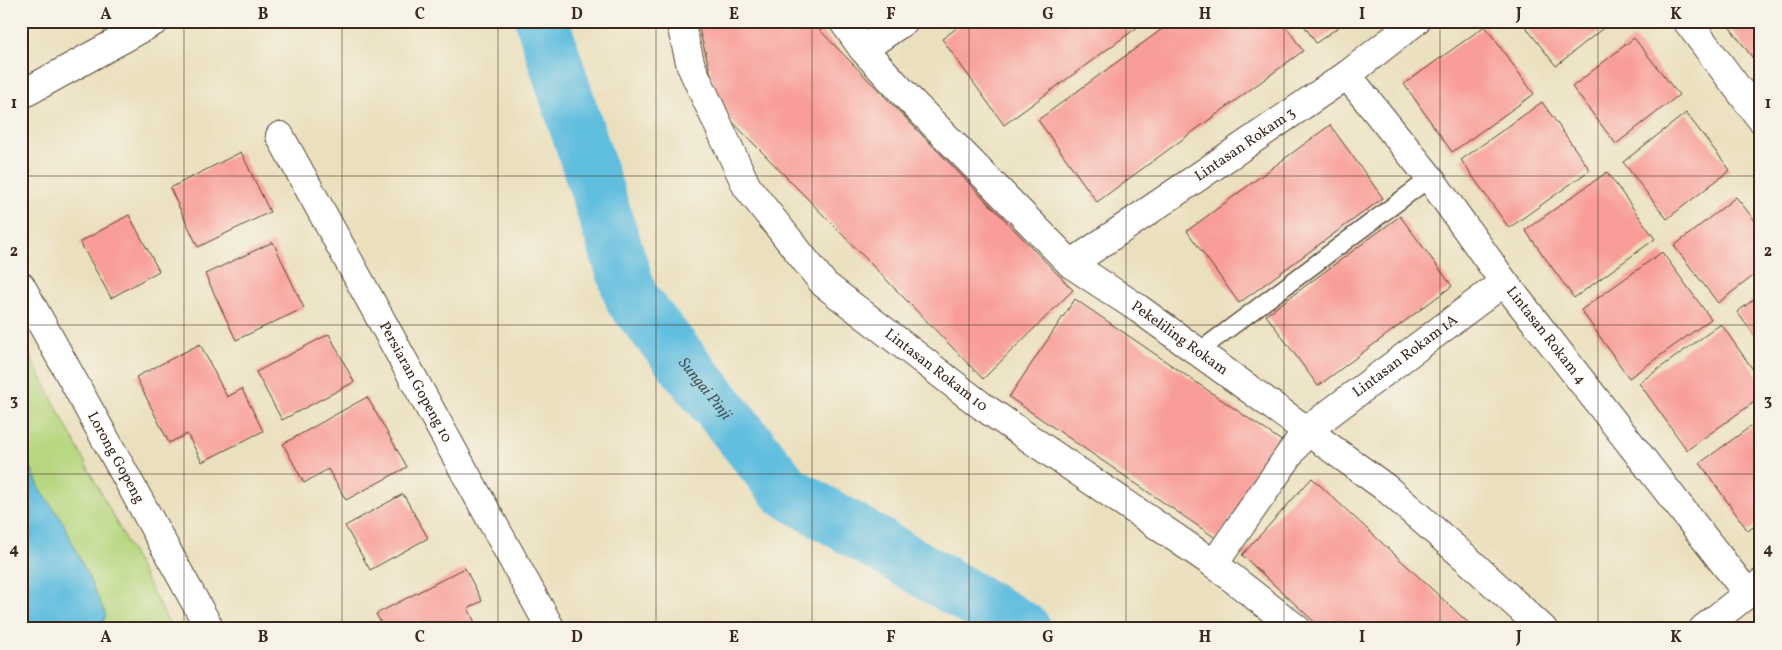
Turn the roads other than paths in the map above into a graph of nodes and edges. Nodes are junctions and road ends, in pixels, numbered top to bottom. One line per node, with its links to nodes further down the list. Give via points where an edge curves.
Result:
1 (155, 21): 9 (street)
2 (680, 21): 18 (street, Lintasan Rokam 10, via 691,66 747,187 824,284 982,406)
3 (842, 21): 7 (street, Pekeliling Rokam)
4 (904, 21): 7 (street)
5 (1416, 21): 8 (street, Lintasan Rokam 3)
6 (1687, 21): 10 (street)
7 (863, 50): 13 (street, Pekeliling Rokam)
8 (1347, 76): 12 (street, Lintasan Rokam 4); 13 (street, Lintasan Rokam 3)
9 (21, 95)
10 (1761, 119)
11 (280, 136): 21 (street, Persiaran Gopeng 10)
12 (1430, 178): 14 (street, Lintasan Rokam 4); 16 (lane)
13 (1071, 264): 16 (street, Pekeliling Rokam)
14 (1504, 282): 17 (street, Lintasan Rokam 1A); 19 (street, Lintasan Rokam 4)
15 (21, 286): 20 (street, Lorong Gopeng)
16 (1198, 352): 17 (street, Pekeliling Rokam)
17 (1306, 431): 18 (street, Lintasan Rokam 1A); 23 (street, Pekeliling Rokam, via 1386,488)
18 (1214, 564): 22 (street, Lintasan Rokam 10)
19 (1754, 589): 24 (street)
20 (210, 629)
21 (551, 629)
22 (1297, 629)
23 (1543, 629)
24 (1703, 629)

